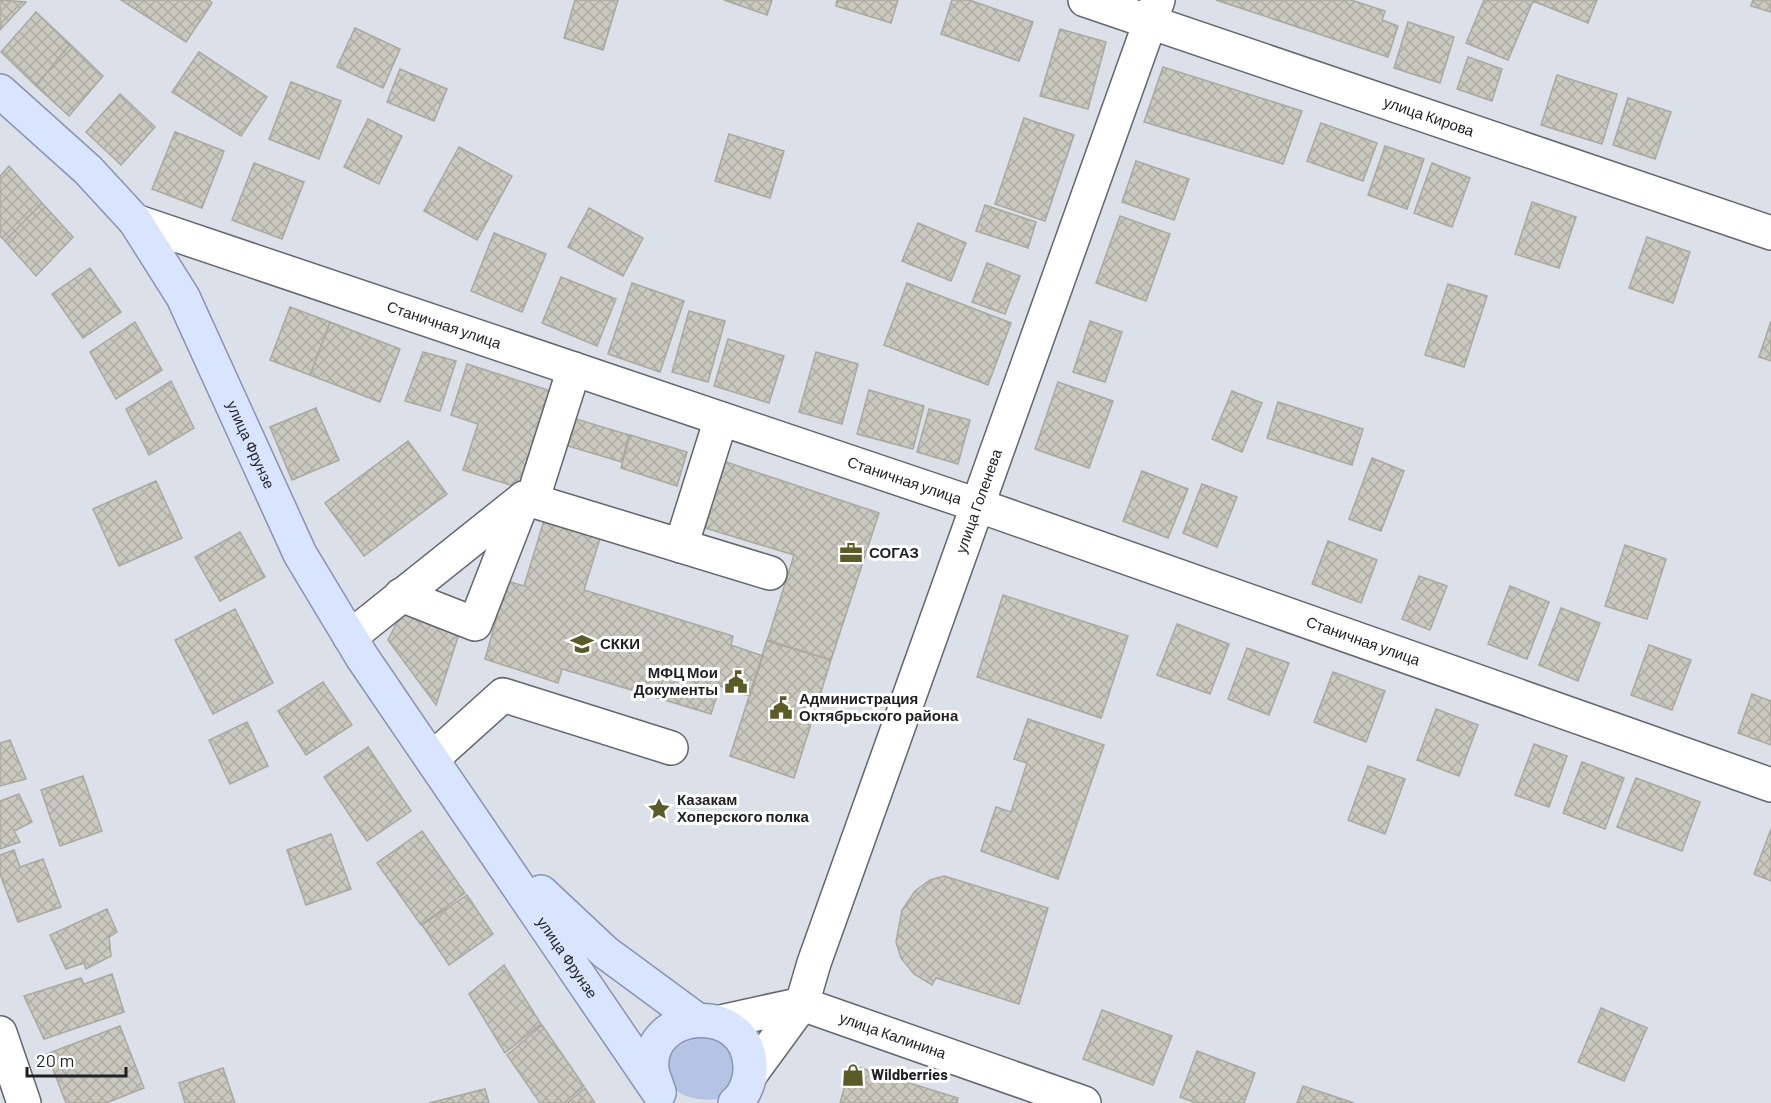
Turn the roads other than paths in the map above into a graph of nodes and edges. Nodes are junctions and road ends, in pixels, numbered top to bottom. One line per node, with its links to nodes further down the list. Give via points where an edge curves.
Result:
1 (1085, 0): 2 (street, улица Кирова)
2 (1154, 11): 5 (street, улица Кирова); 9 (street, улица Голенева)
3 (0, 91): 4 (main road, улица Фрунзе, via 88,170)
4 (135, 220): 6 (street, Станичная улица); 13 (main road, улица Фрунзе, via 183,297 300,554)
5 (1771, 233)
6 (574, 369): 7 (street, Станичная улица); 8 (street)
7 (721, 419): 9 (street, Станичная улица); 10 (street)
8 (528, 499): 10 (street); 12 (street); 12 (street, via 475,624)
9 (977, 505): 16 (street, Станичная улица); 18 (street, улица Голенева, via 813,963)
10 (681, 546): 11 (street)
11 (770, 573)
12 (401, 595): 13 (street)
13 (350, 637): 15 (main road, улица Фрунзе)
14 (671, 748): 15 (street, via 503,695)
15 (432, 759): 17 (main road, улица Фрунзе)
16 (1771, 785)
17 (475, 820): 19 (main road, улица Фрунзе, via 558,910 605,952); 22 (main road, улица Фрунзе)
18 (802, 1004): 19 (street); 21 (street, улица Голенева); 24 (street, улица Калинина)
19 (708, 1020): 21 (main road, улица Фрунзе, via 738,1035 750,1056); 22 (main road, via 673,1027 657,1046 652,1068)
20 (0, 1033): 23 (street)
21 (741, 1095)
22 (663, 1098)
23 (24, 1103)
24 (1084, 1103)

